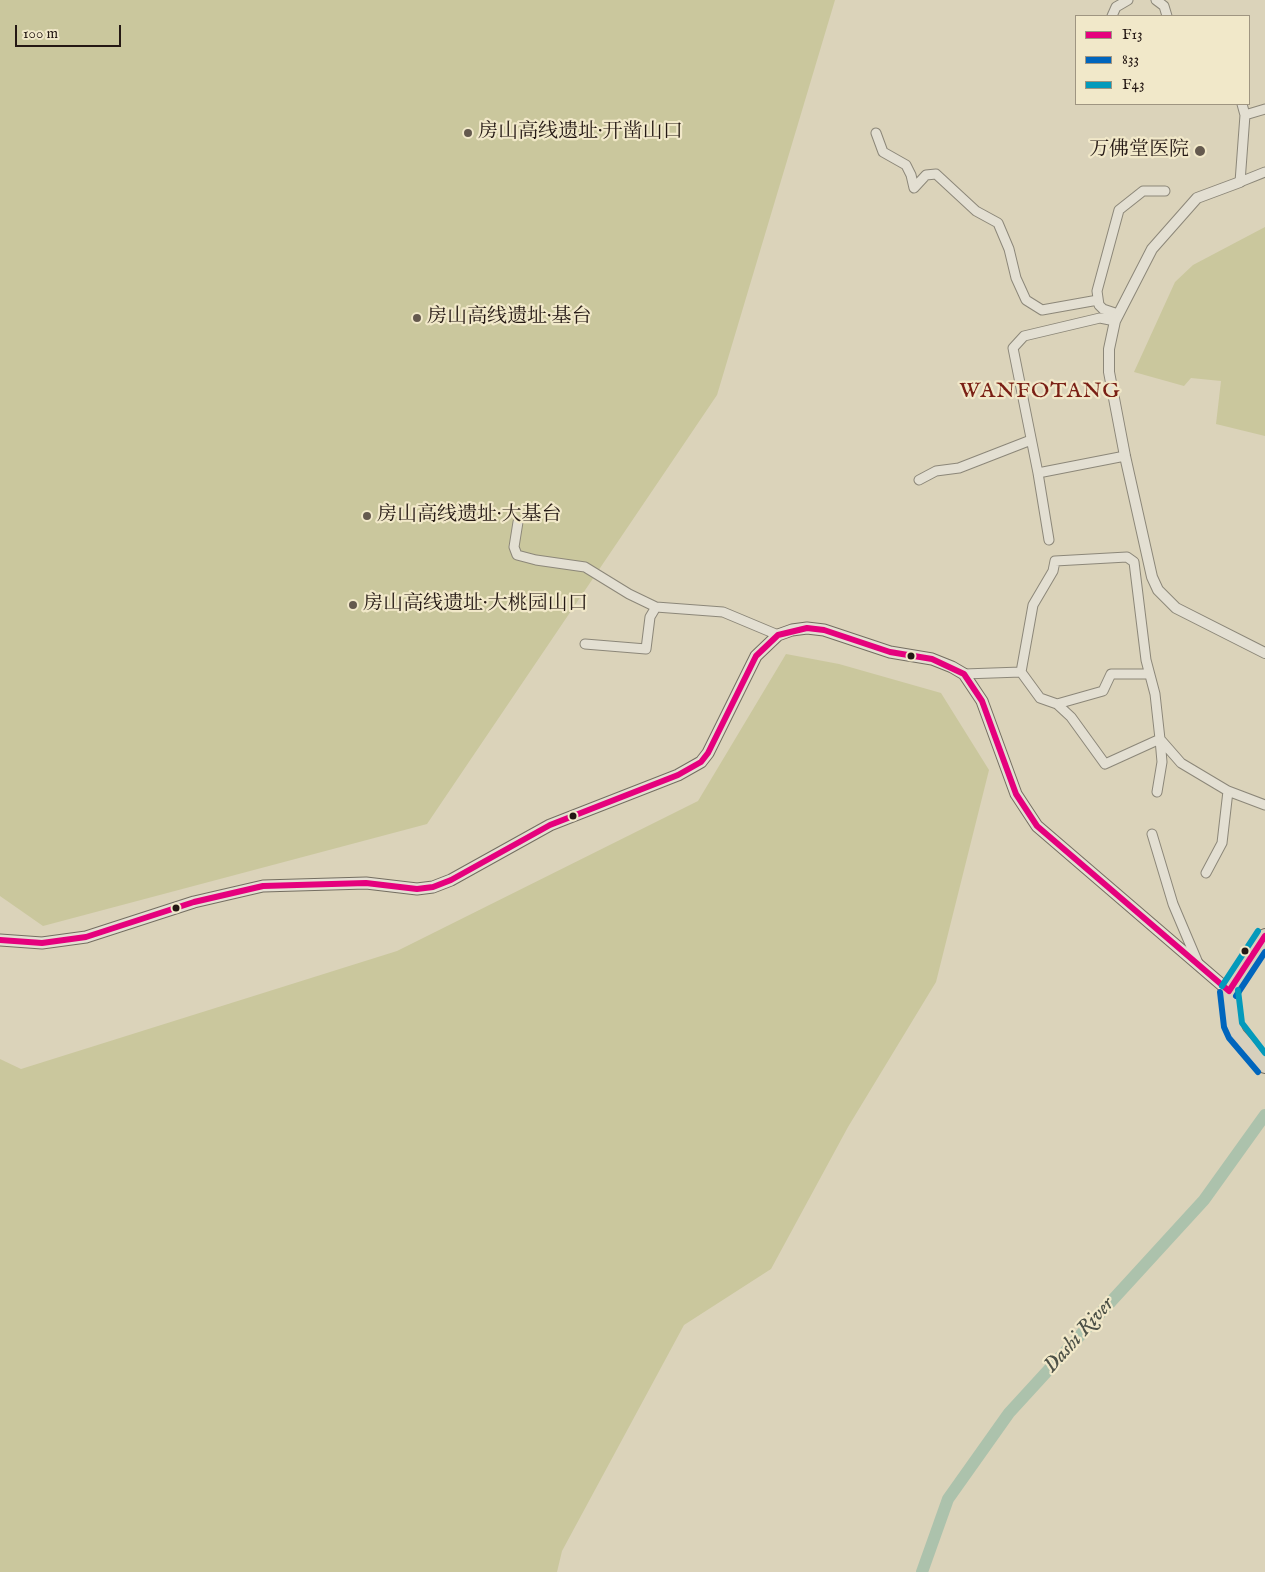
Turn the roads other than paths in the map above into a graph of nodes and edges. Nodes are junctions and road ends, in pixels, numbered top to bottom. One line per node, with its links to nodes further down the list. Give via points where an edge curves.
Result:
1 (1128, 0): 3 (street, via 1116,6)
2 (1156, 0): 4 (street, via 1164,6)
3 (1112, 15)
4 (1167, 15)
5 (1242, 105): 7 (street)
6 (1265, 109): 7 (street)
7 (1245, 115): 10 (street)
8 (876, 133): 12 (street, via 883,152 906,164 914,188 926,176 936,174 976,211 998,223 1026,300 1042,310)
9 (1265, 173): 10 (street)
10 (1240, 182): 13 (street, via 1197,198 1183,213 1152,249)
11 (1165, 191): 12 (street, via 1144,190 1119,210 1098,284)
12 (1098, 300): 13 (street, via 1103,309)
13 (1117, 317): 14 (street, via 1024,336 1016,343 1014,355); 15 (street, via 1109,349 1109,372)
14 (1031, 440): 16 (street); 17 (street, via 959,468 936,471)
15 (1125, 456): 16 (street); 23 (street, via 1152,577 1158,590 1176,608)
16 (1038, 473): 19 (street)
17 (919, 480)
18 (518, 522): 20 (street, via 514,547 517,555 585,567)
19 (1048, 540)
20 (656, 607): 21 (street, via 723,612); 22 (street, via 650,617 646,649)
21 (778, 635): 25 (main road, via 807,628 824,630 890,652 932,659); 35 (main road, via 756,656 701,762 671,778 550,825 442,884 417,889 366,883 263,886 194,902 86,937 42,943)
22 (585, 644)
23 (1265, 653)
24 (1021, 672): 25 (street); 26 (street, via 1033,605 1053,571 1055,561 1127,557 1134,562); 27 (street, via 1040,698)
25 (964, 674): 36 (main road, via 982,701 1016,794 1038,826)
26 (1149, 674): 27 (street, via 1111,674 1103,691); 28 (street, via 1155,694)
27 (1057, 704): 28 (street, via 1105,764)
28 (1160, 739): 29 (street, via 1181,763); 30 (street, via 1162,762)
29 (1228, 791): 31 (street); 33 (street, via 1222,843)
30 (1157, 792)
31 (1265, 805)
32 (1152, 834): 36 (street, via 1173,904)
33 (1206, 873)
34 (1265, 936): 37 (main road)
35 (0, 940)
36 (1199, 965): 37 (main road)
37 (1229, 991): 38 (main road, via 1233,1026)
38 (1265, 1066)

